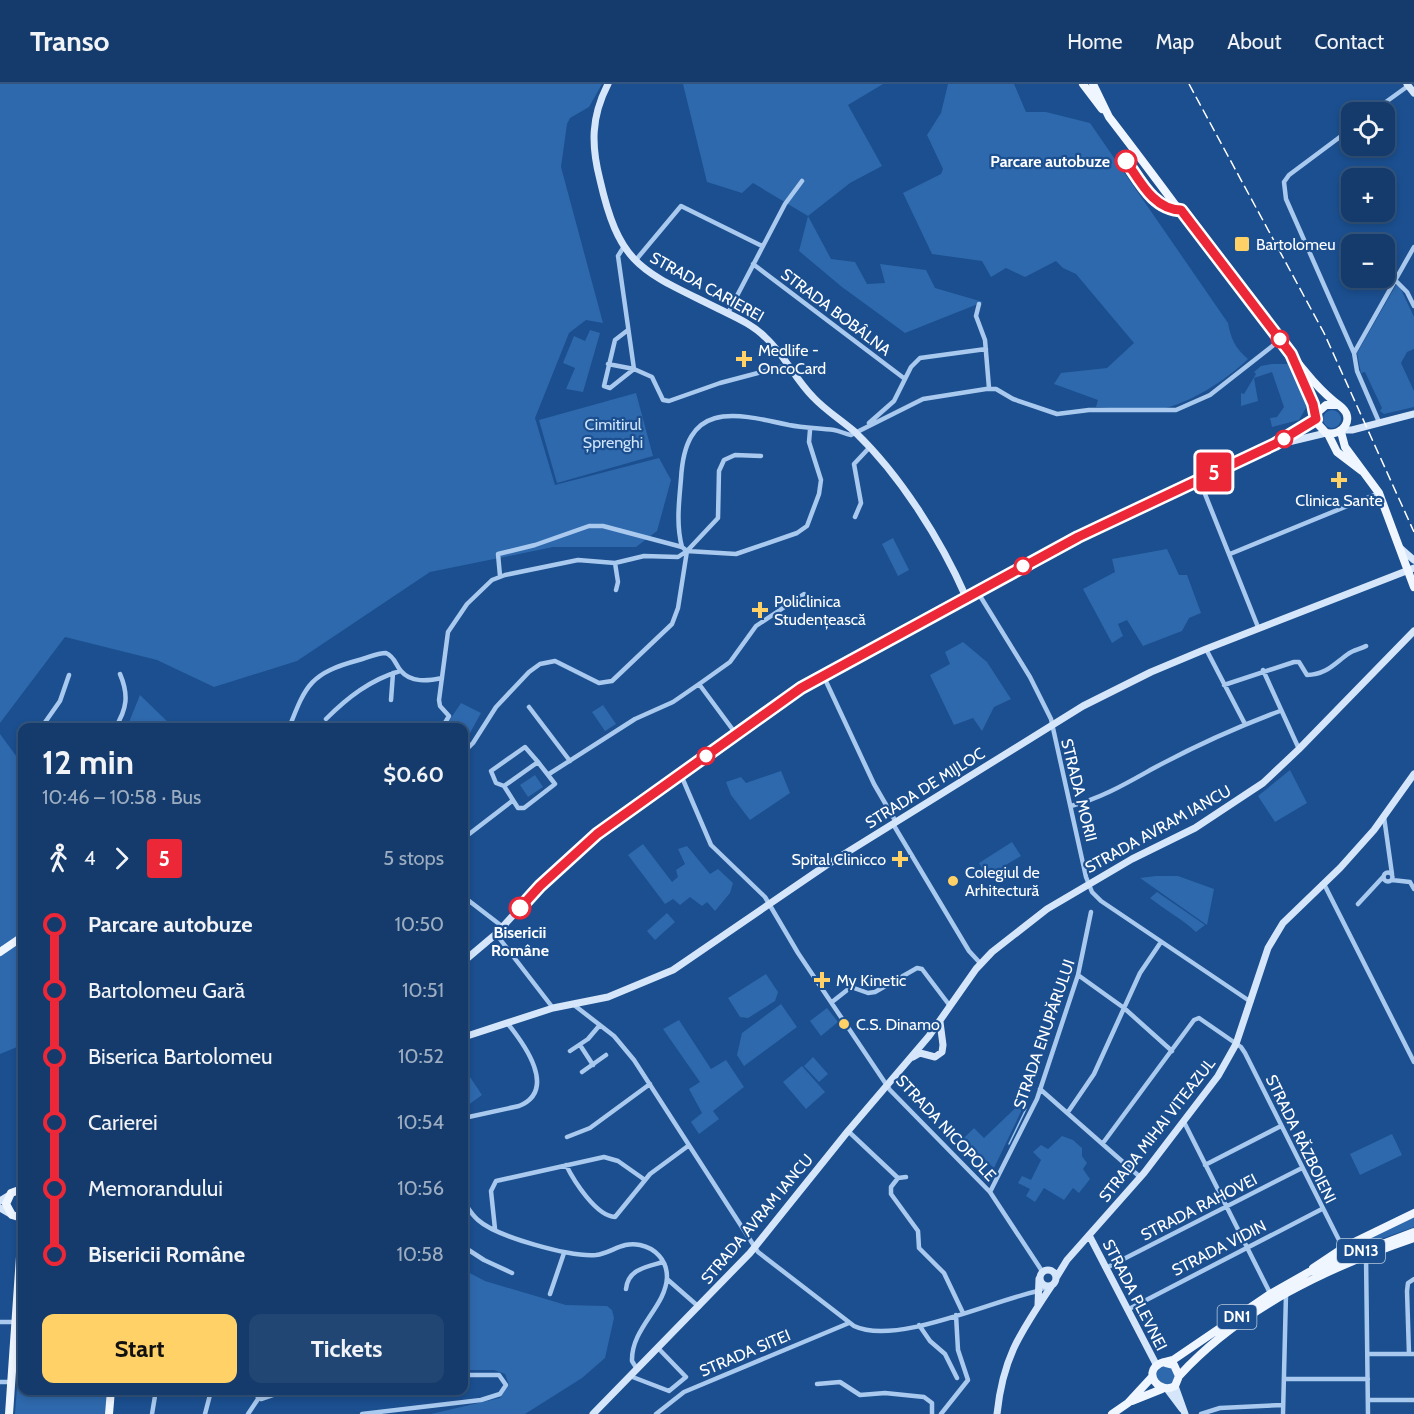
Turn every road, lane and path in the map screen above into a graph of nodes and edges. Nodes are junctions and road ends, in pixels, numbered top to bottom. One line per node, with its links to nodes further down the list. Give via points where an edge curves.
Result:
1 (608, 84): 11 (street, STRADA CARIEREI, via 595,112 593,142 611,224)
2 (1083, 84): 7 (main road)
3 (1093, 84): 7 (main road)
4 (1408, 85): 5 (street); 6 (street)
5 (1414, 93)
6 (1385, 102)
7 (1109, 117): 22 (main road)
8 (1341, 136): 24 (street, via 1289,175 1284,189 1306,250)
9 (802, 181): 10 (street)
10 (762, 246): 13 (street, via 681,206); 14 (street)
11 (623, 248): 13 (street, STRADA CARIEREI); 21 (street, via 618,256)
12 (1414, 248): 15 (street)
13 (635, 261): 20 (street, STRADA CARIEREI, via 666,283)
14 (753, 264): 20 (street); 29 (street, STRADA BOBÂLNA)
15 (1395, 277)
16 (1395, 280): 19 (street)
17 (1389, 288): 24 (street)
18 (979, 304): 23 (street, via 976,316)
19 (1414, 306)
20 (728, 313): 27 (street, STRADA CARIEREI, via 758,330)
21 (628, 330): 26 (street, via 615,340); 28 (street)
22 (1280, 340): 25 (main road); 30 (street, via 1210,395 1169,411 1089,410 1057,414)
23 (986, 350): 29 (street, via 920,358); 30 (street)
24 (1354, 353): 35 (street, via 1357,371)
25 (1291, 354): 31 (main road); 34 (main road)
26 (608, 364): 28 (street); 28 (street, via 603,383 607,388)
27 (788, 365): 28 (street, via 720,382 669,401 660,397 652,377); 38 (street, STRADA CARIEREI, via 815,399)
28 (634, 369)
29 (905, 379): 38 (street, via 890,406)
30 (989, 388): 38 (street, via 923,399)
31 (1337, 405): 32 (main road); 34 (main road, via 1326,405)
32 (1347, 414): 36 (street, via 1353,422); 39 (main road)
33 (1414, 414): 35 (street)
34 (1316, 417): 40 (main road, via 1320,429); 41 (street)
35 (1379, 422): 36 (street)
36 (1364, 426): 39 (street)
37 (810, 430): 38 (street, via 848,435); 48 (street, via 736,414 724,415 697,428 686,444 682,463); 50 (street, via 809,442 821,480 805,528 736,554)
38 (859, 431): 42 (street, STRADA CARIEREI)
39 (1342, 431): 40 (main road); 44 (main road, via 1345,447)
40 (1327, 434): 41 (street); 44 (main road, via 1337,452)
41 (1275, 444): 45 (street)
42 (868, 448): 47 (street, via 854,464 861,503); 60 (street, STRADA CARIEREI, via 929,525)
43 (761, 456): 50 (street, via 735,455 724,460 719,471 718,518)
44 (1363, 471): 46 (main road)
45 (1199, 478): 51 (street); 58 (street)
46 (1379, 493): 49 (main road); 51 (street)
47 (855, 517)
48 (682, 547): 50 (street); 55 (street, via 603,526 589,526 501,552)
49 (1399, 547): 52 (street); 54 (main road)
50 (687, 551): 53 (street, via 674,558 644,556); 85 (street, via 672,624 612,681 599,683 555,661 540,664 496,707)
51 (1230, 554): 61 (street)
52 (1414, 560)
53 (615, 563): 55 (street, via 581,559); 57 (street)
54 (1411, 569): 56 (main road); 61 (street, STRADA DE MIJLOC)
55 (500, 576): 71 (street, via 477,594 453,622 446,640)
56 (1414, 587)
57 (616, 590)
58 (977, 591): 60 (street); 83 (street, STRADA MORII, via 1030,677)
59 (804, 594): 72 (street, via 756,626 730,662)
60 (966, 597): 70 (street)
61 (1258, 627): 64 (street, STRADA DE MIJLOC)
62 (1414, 631): 86 (street, STRADA AVRAM IANCU)
63 (1366, 646): 65 (street, via 1312,675 1307,675 1299,662)
64 (1206, 649): 73 (street); 83 (street, STRADA DE MIJLOC, via 1113,691)
65 (1263, 670): 73 (street); 76 (street)
66 (400, 671): 67 (street); 71 (street, via 415,680); 80 (street, via 392,656 382,653 335,666 307,687)
67 (393, 673): 74 (street); 77 (street, via 355,693)
68 (120, 674): 79 (street, via 127,701)
69 (69, 675): 78 (street, via 60,701)
70 (823, 675): 84 (street); 96 (street)
71 (441, 678): 81 (street, via 439,702 449,716)
72 (699, 684): 84 (street); 87 (street)
73 (1224, 685): 82 (street)
74 (391, 700)
75 (529, 707): 87 (street)
76 (1280, 711): 82 (street); 86 (street)
77 (326, 719)
78 (45, 723)
79 (118, 723)
80 (291, 723)
81 (444, 723)
82 (1245, 724): 94 (street, via 1106,795)
83 (1052, 726): 94 (street, STRADA MORII); 96 (street, STRADA DE MIJLOC)
84 (736, 734): 91 (street)
85 (468, 749)
86 (1299, 749): 99 (street, STRADA AVRAM IANCU, via 1263,783 1208,820)
87 (570, 761): 89 (street)
88 (538, 762): 89 (street); 92 (street); 92 (street, via 525,747 491,771 496,783)
89 (549, 774): 93 (street, via 555,784 552,789 520,809)
90 (1414, 774): 95 (street, STRADA MIHAI VITEAZUL)
91 (681, 775): 103 (street, STRADA NICOPOLE, via 711,845); 106 (street, via 582,847)
92 (504, 786): 93 (street)
93 (512, 801): 97 (street)
94 (1071, 806): 99 (street, STRADA MORII)
95 (1384, 817): 98 (street); 100 (street, STRADA MIHAI VITEAZUL)
96 (895, 823): 103 (street, STRADA DE MIJLOC); 112 (street, via 969,951)
97 (468, 835)
98 (1392, 877): 101 (street, via 1410,882); 104 (street, via 1386,873)
99 (1088, 883): 109 (street, STRADA MORII, via 1101,901); 112 (street, STRADA AVRAM IANCU, via 1041,912)
100 (1324, 884): 115 (street, STRADA MIHAI VITEAZUL, via 1290,915 1273,939); 134 (street)
101 (1414, 889)
102 (468, 900): 106 (street)
103 (769, 903): 114 (street, STRADA NICOPOLE); 116 (street, STRADA DE MIJLOC, via 673,970 629,990)
104 (1358, 904)
105 (1091, 912): 113 (street, STRADA ENUPĂRULUI)
106 (503, 927): 107 (street)
107 (496, 934): 111 (street); 118 (street)
108 (18, 940): 110 (main road)
109 (1161, 942): 115 (street, STRADA MORII); 119 (street, via 1140,973)
110 (0, 952)
111 (468, 958)
112 (981, 964): 117 (street, STRADA AVRAM IANCU)
113 (1078, 975): 119 (street); 139 (street, STRADA ENUPĂRULUI)
114 (832, 1002): 117 (street, via 851,987 872,993 920,968); 138 (street, STRADA NICOPOLE)
115 (1251, 1002): 127 (street, STRADA MIHAI VITEAZUL)
116 (574, 1005): 118 (street, STRADA DE MIJLOC); 122 (street)
117 (951, 1007): 120 (street, STRADA AVRAM IANCU)
118 (553, 1008): 121 (street, STRADA DE MIJLOC)
119 (1124, 1008): 130 (street); 140 (street, via 1094,1074)
120 (940, 1022): 124 (street, STRADA AVRAM IANCU); 125 (street)
121 (508, 1023): 123 (street, STRADA DE MIJLOC); 141 (street, via 533,1064 536,1092 526,1104)
122 (599, 1026): 128 (street); 137 (street, via 621,1044)
123 (468, 1035)
124 (929, 1036): 125 (street); 126 (street)
125 (942, 1040): 131 (street, via 940,1054)
126 (922, 1042): 131 (street); 133 (street, STRADA AVRAM IANCU)
127 (1236, 1044): 130 (street, via 1197,1018); 142 (street, STRADA MIHAI VITEAZUL); 143 (street, STRADA RĂZBOIENI, via 1245,1053)
128 (580, 1045): 129 (street); 135 (street)
129 (570, 1051)
130 (1173, 1051): 146 (street)
131 (925, 1054): 133 (street, via 918,1053)
132 (606, 1055): 135 (street)
133 (909, 1059): 138 (street, STRADA AVRAM IANCU)
134 (1414, 1062)
135 (593, 1065): 136 (street)
136 (582, 1072)
137 (650, 1084): 145 (street, via 590,1128); 147 (street)
138 (887, 1086): 144 (street, STRADA AVRAM IANCU); 156 (street, STRADA NICOPOLE)
139 (1040, 1089): 140 (street); 156 (street, STRADA ENUPĂRULUI)
140 (1068, 1112): 146 (street)
141 (468, 1117)
142 (1184, 1122): 149 (street); 152 (street, STRADA MIHAI VITEAZUL)
143 (1281, 1126): 149 (street); 150 (street, STRADA RĂZBOIENI)
144 (848, 1131): 153 (street); 170 (street, STRADA AVRAM IANCU)
145 (567, 1137)
146 (1103, 1143): 152 (street)
147 (688, 1146): 154 (street); 170 (street)
148 (566, 1165): 154 (street, via 597,1157 611,1158); 154 (street, via 585,1194 612,1217 620,1214); 165 (street, via 495,1182 491,1191)
149 (1204, 1165): 160 (street)
150 (1302, 1168): 160 (street, STRADA RAHOVEI); 162 (street, STRADA RĂZBOIENI)
151 (906, 1177): 153 (street)
152 (1140, 1177): 167 (street, STRADA MIHAI VITEAZUL)
153 (898, 1178): 195 (street, via 891,1194 918,1231 919,1248 944,1273)
154 (645, 1180)
155 (18, 1191): 157 (main road)
156 (990, 1192): 180 (street, STRADA NICOPOLE)
157 (8, 1196): 158 (street); 164 (main road, via 7,1208)
158 (0, 1201)
159 (468, 1207): 165 (street, via 478,1220)
160 (1226, 1207): 169 (street); 177 (street, STRADA RAHOVEI)
161 (0, 1208): 164 (street)
162 (1322, 1209): 169 (street, STRADA VIDIN); 171 (street, STRADA RĂZBOIENI)
163 (1414, 1213): 171 (main road, DN1)
164 (17, 1217)
165 (495, 1229): 173 (street)
166 (1414, 1232): 178 (main road, DN13)
167 (1089, 1235): 175 (street, STRADA MIHAI VITEAZUL); 177 (street, STRADA PLEVNEI)
168 (1414, 1239): 174 (main road, DN1)
169 (1247, 1247): 190 (street); 194 (street, STRADA VIDIN)
170 (755, 1248): 193 (street, STRADA AVRAM IANCU); 199 (street)
171 (1343, 1248): 178 (main road, DN1)
172 (468, 1250): 179 (street)
173 (564, 1253): 176 (street, via 599,1255 635,1244 654,1251); 189 (street)
174 (1366, 1255): 191 (main road, DN1); 202 (street)
175 (1067, 1260): 180 (street, STRADA MIHAI VITEAZUL); 181 (street, STRADA MIHAI VITEAZUL)
176 (663, 1262): 183 (street); 185 (street, via 633,1273)
177 (1106, 1268): 194 (street, STRADA PLEVNEI)
178 (1309, 1272): 190 (main road, DN1)
179 (512, 1273)
180 (1042, 1274): 181 (street, via 1053,1271); 184 (street); 187 (street); 188 (street)
181 (1056, 1278): 184 (street, STRADA MIHAI VITEAZUL)
182 (1414, 1278): 203 (street, via 1407,1291)
183 (667, 1280): 193 (street); 206 (street, via 633,1346 632,1361)
184 (1049, 1286): 187 (street); 192 (street)
185 (626, 1289)
186 (18, 1291): 198 (main road)
187 (1038, 1291): 188 (street); 192 (street)
188 (1028, 1293): 192 (street); 195 (street)
189 (550, 1294)
190 (1270, 1294): 204 (main road, DN1)
191 (1286, 1294): 209 (main road, DN1, via 1211,1346); 212 (street)
192 (1038, 1305): 241 (street, via 1006,1363)
193 (699, 1307): 201 (street, STRADA AVRAM IANCU)
194 (1127, 1310): 205 (street, STRADA PLEVNEI)
195 (963, 1313): 196 (street)
196 (957, 1315): 200 (street); 240 (street, via 958,1350 968,1380)
197 (0, 1322): 198 (street)
198 (16, 1322): 215 (main road)
199 (849, 1323): 200 (street, via 880,1332); 238 (street, STRADA SITEI, via 684,1392)
200 (919, 1325): 211 (street, via 945,1354)
201 (658, 1348): 206 (street, STRADA AVRAM IANCU); 208 (street, via 686,1377 669,1391)
202 (1368, 1354): 203 (street); 213 (street)
203 (1412, 1354)
204 (1166, 1363): 205 (main road, DN1); 209 (main road, via 1174,1365)
205 (1156, 1366): 210 (main road)
206 (637, 1369): 208 (street, STRADA AVRAM IANCU)
207 (468, 1375): 228 (street, via 499,1375 506,1385 500,1394 481,1400)
208 (630, 1376): 237 (street, STRADA AVRAM IANCU)
209 (1179, 1376): 217 (main road, DN1)
210 (1152, 1377): 217 (main road, via 1155,1384); 226 (main road)
211 (957, 1378)
212 (1284, 1378): 213 (street); 227 (street)
213 (1368, 1379): 224 (street)
214 (0, 1382): 215 (street)
215 (11, 1382): 230 (main road)
216 (817, 1384): 239 (street, via 840,1382 861,1395 924,1397 932,1403)
217 (1168, 1388): 226 (main road); 229 (street)
218 (111, 1395): 231 (main road)
219 (155, 1395): 232 (street)
220 (210, 1395): 233 (street)
221 (257, 1395): 223 (street)
222 (276, 1395): 223 (street)
223 (258, 1399): 234 (street)
224 (1368, 1400): 225 (street); 245 (street)
225 (1414, 1400)
226 (1128, 1403): 242 (main road)
227 (1283, 1405): 243 (street, via 1220,1408); 244 (street)
228 (399, 1410): 235 (street); 236 (street)
229 (1184, 1411)
230 (9, 1414)
231 (109, 1414)
232 (152, 1414)
233 (205, 1414)
234 (248, 1414)
235 (362, 1414)
236 (394, 1414)
237 (593, 1414)
238 (656, 1414)
239 (932, 1414)
240 (941, 1414)
241 (997, 1414)
242 (1112, 1414)
243 (1201, 1414)
244 (1283, 1414)
245 (1368, 1414)

